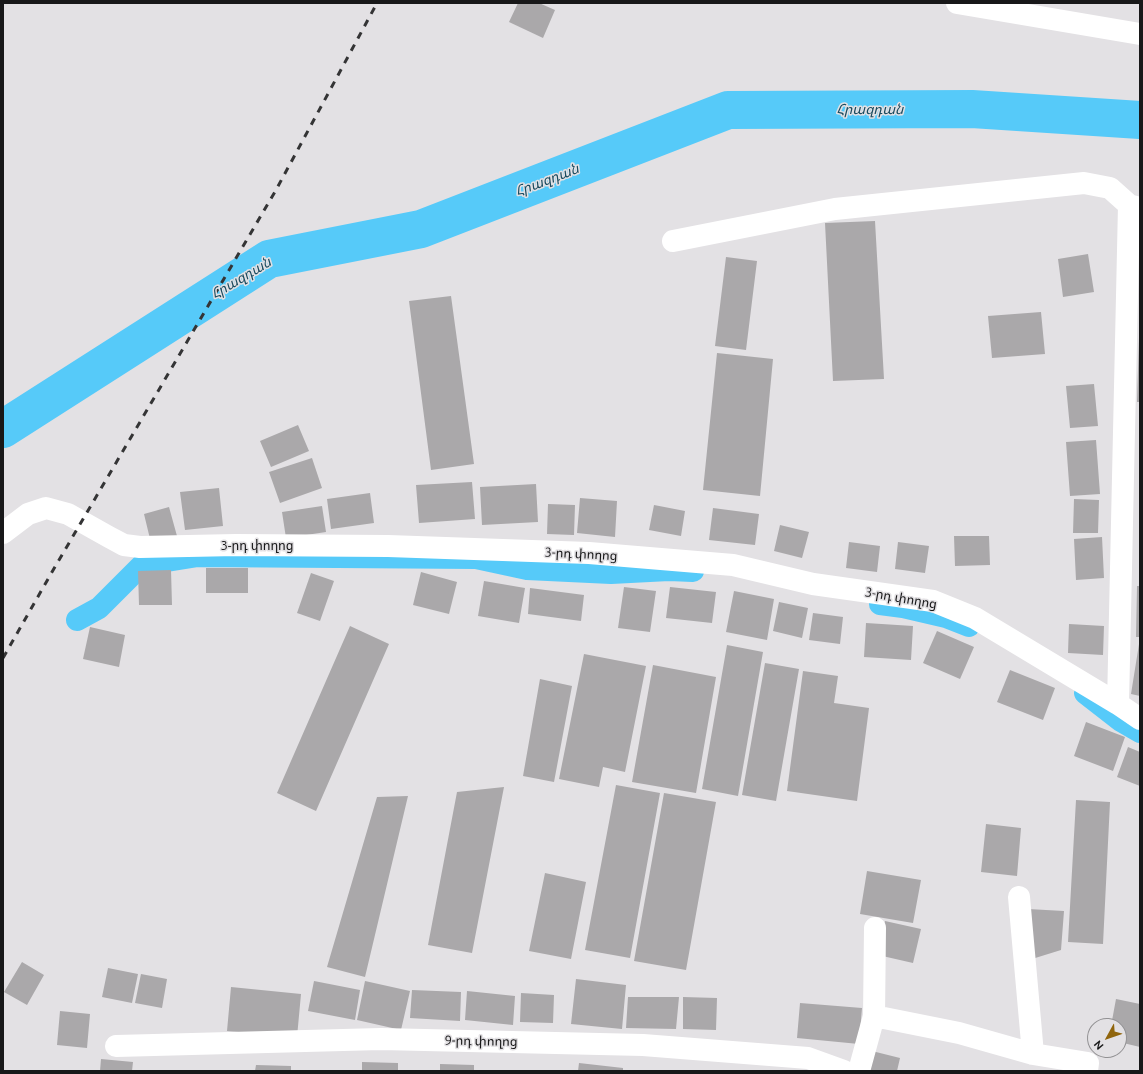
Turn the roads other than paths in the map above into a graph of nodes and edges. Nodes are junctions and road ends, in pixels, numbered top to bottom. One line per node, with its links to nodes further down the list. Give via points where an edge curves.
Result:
1 (957, 3): 2 (street)
2 (1140, 34)
3 (1135, 207): 4 (street, via 1110,188 1084,183 836,209); 6 (street)
4 (673, 241)
5 (3, 533): 6 (street, 3-րդ փողոց, via 28,514 46,508 68,514 124,545 140,547 388,546 588,553 734,565 813,584 933,601 975,618)
6 (1118, 704): 7 (street, 3-րդ փողոց)
7 (1140, 719)
8 (1019, 897): 12 (street)
9 (875, 928): 10 (street)
10 (874, 1016): 12 (street, via 959,1033); 14 (street)
11 (116, 1046): 13 (street, 9-րդ փողոց, via 381,1039 643,1045 808,1058)
12 (1033, 1054): 15 (street, via 1088,1063)
13 (844, 1071)
14 (859, 1071)
15 (1088, 1071)

